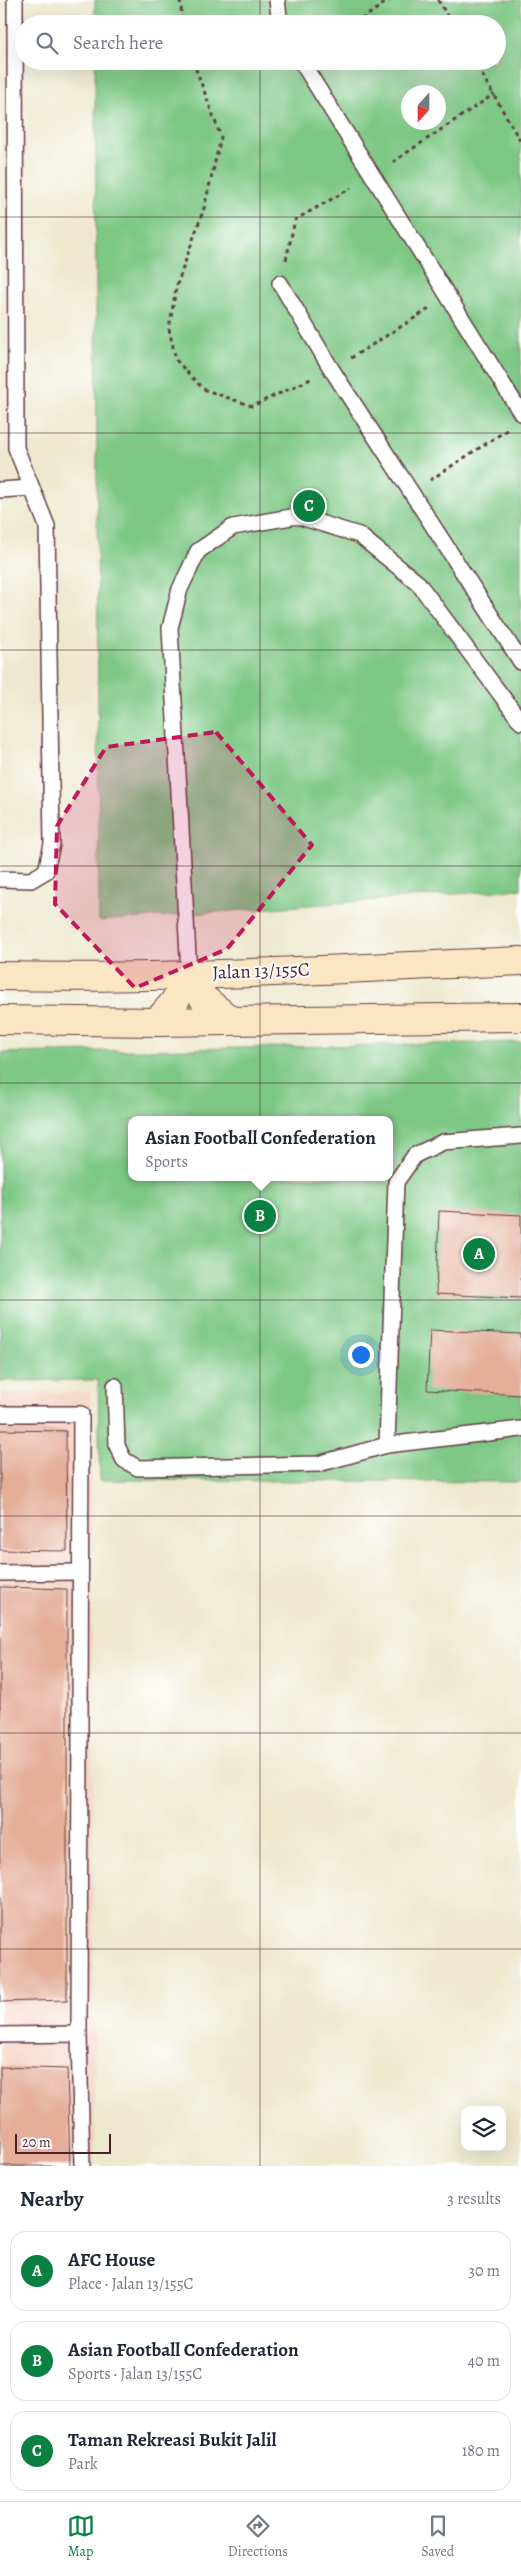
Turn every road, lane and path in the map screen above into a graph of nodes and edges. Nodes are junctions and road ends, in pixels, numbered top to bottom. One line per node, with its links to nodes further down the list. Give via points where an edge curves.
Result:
1 (14, 0): 20 (lane, via 16,448)
2 (180, 0): 6 (path)
3 (277, 0): 7 (lane)
4 (390, 0): 8 (path)
5 (438, 0): 9 (path)
6 (182, 15)
7 (279, 15)
8 (368, 15)
9 (447, 15)
10 (196, 70): 18 (path, via 221,138 204,208 176,288 169,329 176,360 203,389 252,406)
11 (307, 70): 15 (lane)
12 (479, 70): 13 (path)
13 (494, 94): 14 (path); 15 (path)
14 (521, 142)
15 (372, 176): 16 (path, via 295,220); 17 (lane)
16 (280, 283): 18 (lane)
17 (448, 297): 18 (path); 19 (lane)
18 (332, 370): 22 (lane)
19 (517, 420): 22 (path)
20 (31, 488): 21 (lane); 25 (lane, via 47,526 52,844 46,871 31,880)
21 (0, 490)
22 (411, 493): 23 (lane)
23 (521, 662)
24 (521, 722): 27 (lane, via 418,583 359,535 297,516 233,527 198,551 180,589 170,628)
25 (0, 878)
26 (521, 961): 27 (main road, Jalan 13/155C)
27 (189, 974): 28 (main road, Jalan 13/155C); 31 (main road, via 204,999); 32 (main road, via 175,1001)
28 (0, 976)
29 (521, 1017): 31 (main road)
30 (0, 1020): 32 (main road)
31 (230, 1020): 32 (main road)
32 (157, 1022)
33 (521, 1136): 37 (lane, via 442,1142 415,1155 396,1182)
34 (115, 1386): 37 (lane, via 117,1446 124,1460 138,1468 318,1464)
35 (0, 1414): 38 (lane, via 81,1414)
36 (521, 1429): 37 (lane)
37 (388, 1445)
38 (79, 1572): 39 (lane); 41 (lane)
39 (0, 1573)
40 (0, 2034): 41 (lane)
41 (79, 2034): 42 (lane)
42 (82, 2166)

